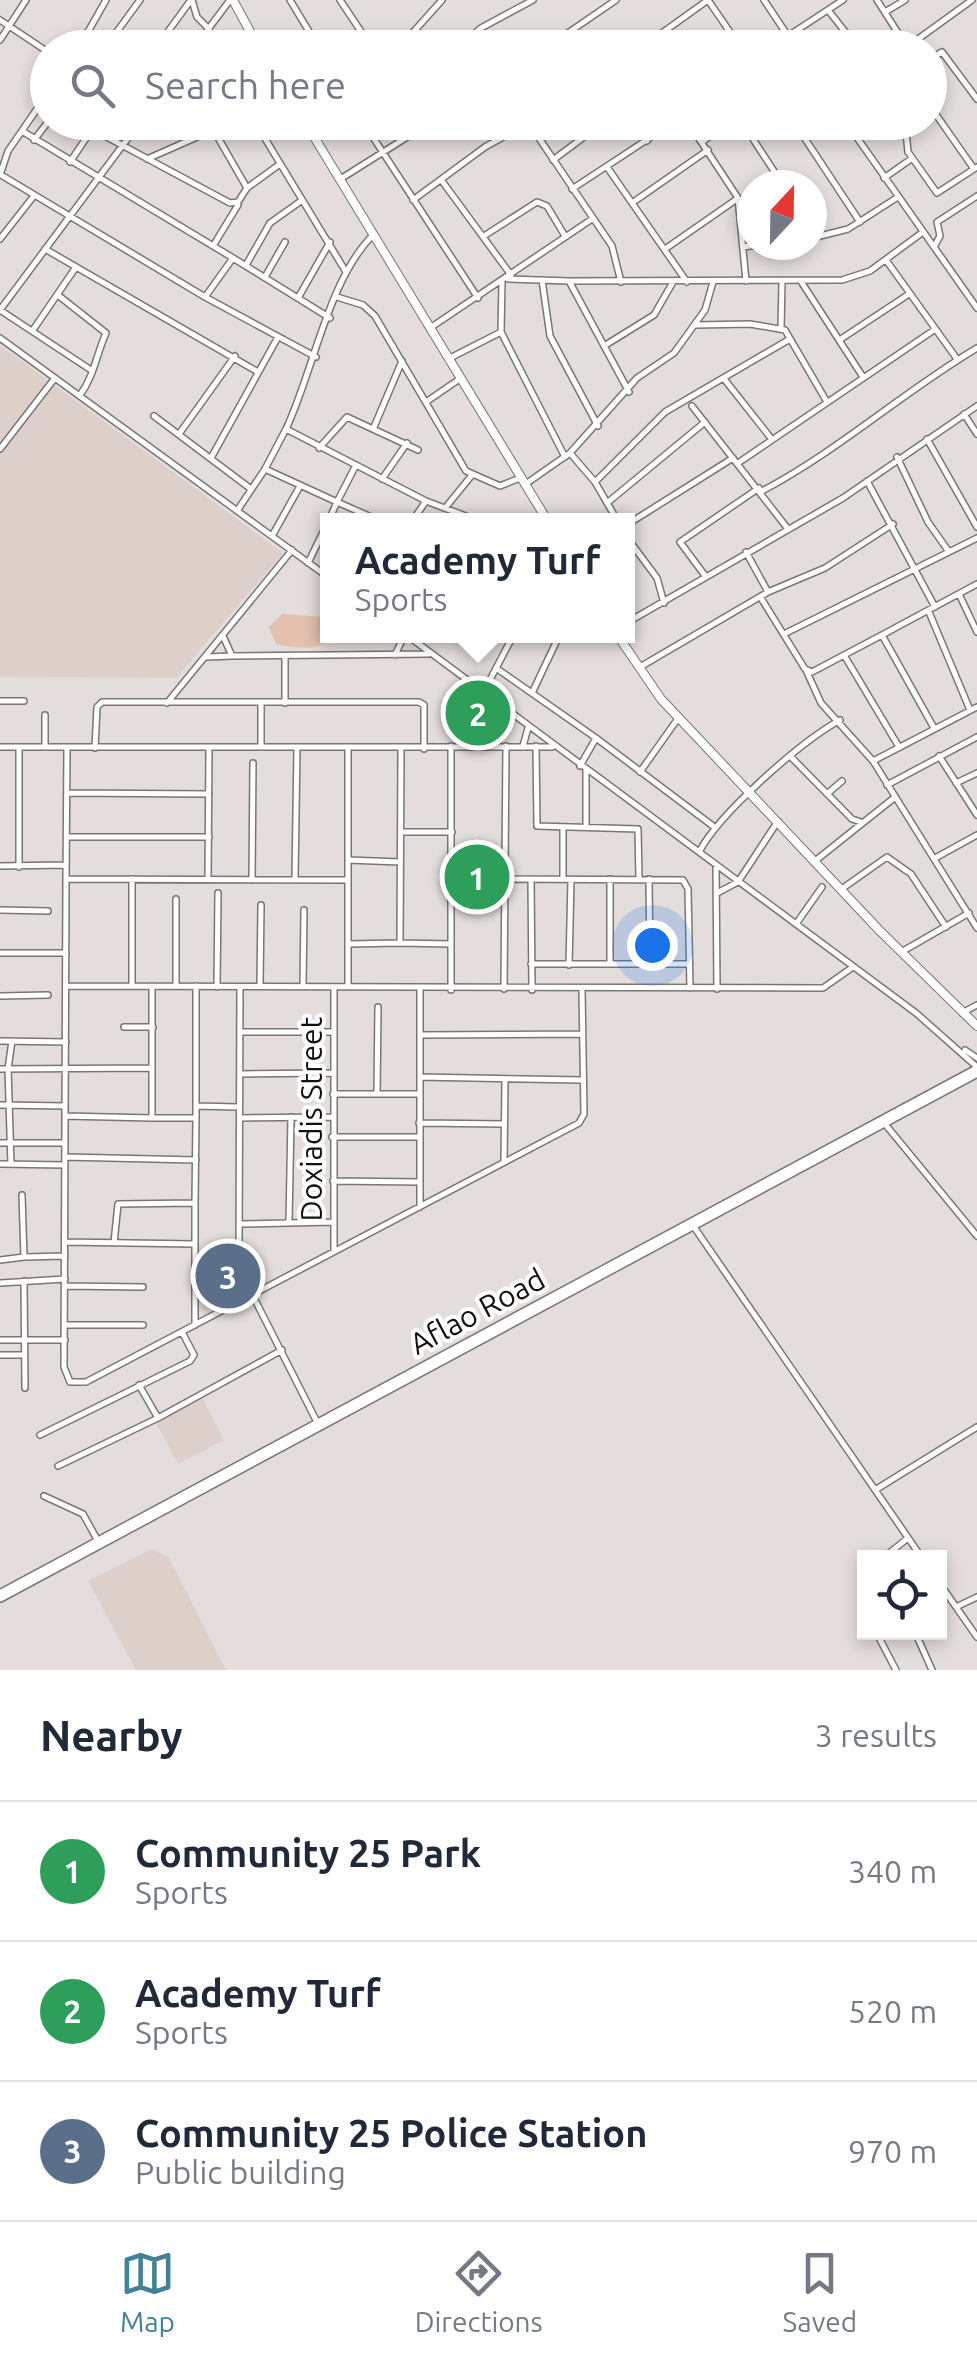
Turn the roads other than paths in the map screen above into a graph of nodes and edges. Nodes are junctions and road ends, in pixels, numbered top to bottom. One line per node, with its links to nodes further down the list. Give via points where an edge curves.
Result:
1 (26, 0): 22 (street)
2 (106, 0): 24 (street)
3 (140, 0): 25 (street)
4 (191, 0): 23 (street); 26 (street)
5 (290, 0): 28 (street)
6 (340, 0): 29 (street)
7 (425, 0): 18 (street)
8 (442, 0): 18 (street)
9 (533, 0): 31 (street)
10 (616, 0): 32 (street)
11 (708, 0): 33 (street); 34 (street)
12 (843, 0): 19 (street)
13 (877, 0): 20 (street)
14 (905, 0): 20 (street)
15 (972, 0): 39 (street)
16 (232, 1): 23 (street); 27 (street)
17 (767, 1): 35 (street)
18 (434, 9): 30 (street)
19 (828, 10): 36 (street); 37 (street)
20 (885, 12): 38 (street)
21 (0, 20): 22 (street)
22 (9, 26): 40 (street); 41 (street)
23 (208, 29)
24 (89, 30)
25 (118, 30)
26 (169, 30)
27 (249, 30)
28 (308, 30)
29 (360, 30)
30 (415, 30)
31 (479, 30)
32 (572, 30)
33 (666, 30)
34 (729, 30)
35 (784, 30)
36 (797, 30)
37 (844, 30)
38 (896, 30)
39 (931, 30)
40 (0, 40)
41 (30, 40)
42 (947, 59): 43 (street)
43 (976, 97)
44 (30, 120): 46 (street)
45 (947, 129): 77 (street)
46 (22, 132): 47 (street); 79 (street)
47 (30, 137)
48 (34, 140): 74 (street)
49 (85, 140): 74 (street)
50 (111, 140): 68 (street)
51 (126, 140): 68 (street)
52 (184, 140): 71 (street)
53 (219, 140): 84 (street)
54 (266, 140): 75 (street)
55 (317, 140): 80 (street)
56 (375, 140): 70 (street)
57 (405, 140): 70 (street)
58 (499, 140): 83 (street)
59 (539, 140): 73 (street)
60 (580, 140): 73 (street)
61 (705, 140): 67 (street)
62 (753, 140): 78 (street)
63 (806, 140): 97 (street)
64 (857, 140): 81 (street)
65 (908, 140): 72 (street)
66 (647, 141): 76 (street)
67 (702, 142): 69 (street)
68 (122, 146): 71 (street); 82 (street)
69 (708, 150): 87 (street); 94 (street)
70 (384, 154): 80 (street); 91 (street)
71 (147, 159): 93 (street, via 211,196)
72 (912, 159): 77 (street, via 940,194); 81 (street)
73 (553, 160): 85 (street)
74 (70, 162): 82 (street)
75 (280, 164): 84 (street); 92 (street)
76 (606, 167): 85 (street); 94 (street)
77 (976, 168)
78 (773, 170)
79 (0, 175): 86 (street)
80 (342, 178): 99 (street)
81 (884, 178): 88 (street)
82 (98, 179): 95 (street); 106 (street)
83 (442, 181): 91 (street); 101 (street)
84 (247, 188): 93 (street)
85 (572, 189): 96 (street)
86 (33, 196): 95 (street); 103 (street)
87 (737, 196)
88 (898, 196): 97 (street); 98 (street)
89 (977, 196): 107 (street, via 937,222)
90 (737, 199): 109 (street)
91 (413, 200): 132 (street)
92 (302, 201): 105 (street); 113 (street, via 270,223)
93 (238, 202): 106 (street)
94 (632, 203): 109 (street)
95 (69, 217): 108 (street); 129 (street)
96 (592, 219): 102 (street); 121 (street, via 615,253)
97 (860, 222): 100 (street)
98 (923, 232): 107 (street); 112 (street)
99 (374, 234): 115 (street); 138 (street)
100 (827, 235)
101 (484, 236): 102 (street, via 537,202 547,206); 117 (street)
102 (565, 236): 117 (street)
103 (0, 239)
104 (285, 242): 116 (street)
105 (330, 242): 115 (street); 130 (street)
106 (213, 246): 110 (street)
107 (934, 247): 134 (street)
108 (45, 249): 114 (street); 133 (street)
109 (665, 249): 123 (street)
110 (233, 258): 113 (street); 129 (street)
111 (744, 260): 120 (street)
112 (886, 260): 126 (street, via 855,277); 127 (street)
113 (245, 266): 116 (street)
114 (77, 267): 128 (street); 149 (street)
115 (346, 272): 131 (street)
116 (264, 276): 130 (street)
117 (506, 278): 118 (street); 132 (street); 142 (street)
118 (542, 280): 119 (street); 169 (street, via 550,336)
119 (568, 281): 121 (street); 147 (street)
120 (746, 281): 124 (street); 125 (street)
121 (621, 282): 122 (street)
122 (672, 282): 123 (street); 147 (street, via 654,316)
123 (687, 282): 124 (street)
124 (713, 282): 137 (street)
125 (782, 282): 126 (street); 140 (street)
126 (802, 283): 146 (street)
127 (909, 294): 141 (street); 146 (street)
128 (58, 296): 139 (street); 154 (street, via 106,332)
129 (205, 296): 143 (street)
130 (298, 298): 136 (street)
131 (337, 298): 136 (street); 153 (street, via 368,309)
132 (478, 298): 138 (street)
133 (3, 300): 135 (street)
134 (977, 308)
135 (0, 310): 139 (street)
136 (330, 318): 150 (street)
137 (696, 325): 140 (street); 160 (street)
138 (430, 328): 151 (street)
139 (32, 330): 154 (street)
140 (781, 330): 145 (street)
141 (934, 330): 152 (street); 158 (street)
142 (501, 332): 151 (street); 180 (street)
143 (278, 337): 150 (street); 155 (street)
144 (0, 338): 156 (street)
145 (790, 340): 159 (street); 163 (street)
146 (840, 340): 158 (street)
147 (604, 346): 160 (street)
148 (977, 348): 152 (street)
149 (235, 356): 155 (street); 172 (street)
150 (316, 357): 171 (street)
151 (449, 359): 157 (street)
152 (957, 360): 193 (street, via 819,458)
153 (402, 361): 162 (street); 170 (street)
154 (91, 370): 161 (street, via 92,382)
155 (258, 372): 182 (street)
156 (55, 378): 161 (street); 177 (street)
157 (461, 378): 162 (street); 189 (street)
158 (863, 378): 163 (street)
159 (726, 380): 174 (street); 190 (street, via 654,420)
160 (629, 392): 169 (street)
161 (80, 395): 198 (street)
162 (425, 402): 186 (street)
163 (828, 402): 174 (street)
164 (692, 406): 168 (street)
165 (977, 406): 166 (street)
166 (964, 414): 173 (street); 175 (street)
167 (154, 416): 172 (street)
168 (705, 422): 183 (street); 196 (street)
169 (598, 426): 180 (street)
170 (374, 428): 176 (street); 178 (street, via 347,417)
171 (286, 429): 178 (street); 185 (street)
172 (179, 434): 182 (street)
173 (977, 434)
174 (771, 437): 183 (street)
175 (926, 439): 181 (street); 208 (street)
176 (407, 443): 179 (street); 187 (street)
177 (0, 448)
178 (319, 448): 184 (street)
179 (418, 450)
180 (567, 455): 189 (street); 190 (street)
181 (897, 457): 188 (street); 215 (street)
182 (211, 458): 192 (street)
183 (736, 460): 193 (street); 205 (street)
184 (355, 467): 187 (street); 195 (street)
185 (265, 470): 191 (street); 192 (street)
186 (472, 475): 189 (street, via 500,486); 197 (street)
187 (382, 479): 194 (street)
188 (867, 481): 206 (street); 207 (street)
189 (522, 482): 203 (street)
190 (595, 482): 196 (street)
191 (300, 486): 195 (street); 209 (street)
192 (252, 489): 198 (street)
193 (760, 490): 207 (street); 219 (street, via 680,542)
194 (426, 501): 197 (street); 201 (street)
195 (337, 502): 199 (street); 200 (street)
196 (607, 503): 204 (street)
197 (446, 507): 202 (street)
198 (236, 511): 209 (street)
199 (332, 513)
200 (362, 513)
201 (418, 513)
202 (460, 513)
203 (542, 513)
204 (613, 513)
205 (635, 520)
206 (894, 524): 217 (street); 221 (street, via 826,568)
207 (788, 528): 214 (street)
208 (977, 528)
209 (272, 536): 213 (street)
210 (977, 538): 215 (street)
211 (320, 545): 216 (street)
212 (635, 548): 224 (street, via 660,585)
213 (292, 550): 216 (street); 230 (street)
214 (746, 552): 219 (street); 221 (street)
215 (948, 552): 217 (street)
216 (308, 562): 218 (street)
217 (918, 569): 225 (street); 228 (street)
218 (320, 571)
219 (706, 577): 224 (street)
220 (977, 584): 222 (street)
221 (768, 592): 223 (street)
222 (959, 593): 225 (street); 227 (street)
223 (761, 598): 228 (street); 243 (street)
224 (664, 604): 226 (street)
225 (929, 611): 229 (street); 252 (street)
226 (635, 618)
227 (977, 632)
228 (784, 634): 244 (street)
229 (882, 635): 237 (street); 257 (street)
230 (223, 636): 238 (street); 239 (street)
231 (406, 643): 241 (street)
232 (418, 643): 236 (street)
233 (509, 643): 242 (street)
234 (556, 643): 245 (street)
235 (622, 643): 243 (street)
236 (431, 654): 241 (street); 246 (street)
237 (844, 654): 244 (street); 266 (street)
238 (208, 656): 239 (street); 249 (street)
239 (232, 656): 240 (street)
240 (285, 656): 241 (street); 251 (street)
241 (394, 656)
242 (496, 668): 245 (street); 246 (street)
243 (638, 669): 254 (street)
244 (809, 671): 255 (street, via 821,703)
245 (533, 691): 259 (street)
246 (483, 693): 256 (street)
247 (0, 701): 248 (street)
248 (24, 701)
249 (168, 703): 250 (street); 270 (street, via 98,704)
250 (260, 703): 251 (street); 272 (street)
251 (285, 703): 276 (street, via 419,702)
252 (973, 709): 257 (street)
253 (45, 715): 264 (street)
254 (679, 718): 282 (street); 287 (street)
255 (840, 720): 278 (street); 279 (street)
256 (528, 728): 262 (street); 265 (street)
257 (934, 728): 266 (street)
258 (977, 737): 277 (street)
259 (596, 738): 281 (street); 282 (street)
260 (452, 746): 261 (street); 276 (street); 301 (street)
261 (506, 746): 262 (street); 311 (street)
262 (523, 746): 263 (street)
263 (536, 746): 265 (street); 297 (street, via 537,826)
264 (45, 747): 268 (street); 269 (street)
265 (554, 747): 281 (street)
266 (899, 747): 279 (street)
267 (0, 748): 268 (street)
268 (19, 748): 315 (street)
269 (67, 748): 270 (street); 288 (street)
270 (95, 748): 271 (street)
271 (209, 748): 272 (street); 289 (street)
272 (262, 748): 273 (street)
273 (297, 748): 274 (street); 318 (street)
274 (348, 748): 275 (street); 307 (street)
275 (400, 749): 276 (street); 300 (street)
276 (424, 749)
277 (939, 756): 285 (street); 286 (street)
278 (791, 757): 287 (street); 290 (street)
279 (873, 761): 286 (street)
280 (253, 763): 325 (street)
281 (583, 768): 298 (street); 305 (street)
282 (639, 773): 296 (street)
283 (977, 773): 285 (street)
284 (842, 781): 290 (street)
285 (956, 783): 292 (street)
286 (886, 785): 291 (street)
287 (749, 792): 294 (street); 296 (street)
288 (68, 793): 289 (street); 303 (street)
289 (210, 794): 304 (street)
290 (827, 794): 293 (street)
291 (894, 798): 295 (street); 306 (street)
292 (977, 815)
293 (852, 818): 295 (street); 299 (street)
294 (778, 821): 309 (street); 328 (street)
295 (861, 822): 299 (street)
296 (713, 826): 305 (street)
297 (563, 827): 298 (street); 321 (street)
298 (586, 827): 327 (street, via 638,829)
299 (854, 828): 309 (street)
300 (401, 832): 301 (street); 310 (street)
301 (452, 832): 308 (street)
302 (977, 836): 306 (street)
303 (67, 837): 304 (street); 312 (street)
304 (208, 837): 324 (street)
305 (698, 852): 314 (street)
306 (937, 857): 338 (street)
307 (348, 860): 310 (street); 326 (street)
308 (453, 861): 311 (street); 344 (street)
309 (816, 861): 330 (street)
310 (401, 862): 343 (street)
311 (505, 862): 319 (street)
312 (66, 865): 315 (street); 316 (street)
313 (0, 866): 315 (street)
314 (716, 866): 328 (street); 332 (street)
315 (19, 867)
316 (66, 879): 317 (street); 347 (street)
317 (132, 879): 324 (street); 357 (street)
318 (295, 879): 325 (street); 326 (street)
319 (504, 879): 320 (street); 369 (street)
320 (532, 879): 321 (street); 349 (street)
321 (567, 879): 322 (street); 350 (street)
322 (610, 879): 327 (street); 351 (street)
323 (649, 879): 327 (street); 352 (street); 353 (street, via 688,883)
324 (208, 880): 325 (street)
325 (252, 880)
326 (348, 880): 342 (street)
327 (638, 880)
328 (738, 882): 332 (street); 339 (street)
329 (822, 887): 339 (street)
330 (843, 888): 340 (street, via 887,857 911,874); 345 (street)
331 (218, 893): 361 (street)
332 (716, 893): 370 (street)
333 (176, 900): 359 (street)
334 (261, 905): 363 (street)
335 (0, 910): 337 (street)
336 (304, 910): 364 (street)
337 (48, 911)
338 (969, 913): 340 (street); 341 (street)
339 (796, 924): 348 (street)
340 (946, 927): 345 (street)
341 (977, 928)
342 (348, 944): 343 (street); 366 (street)
343 (400, 944): 344 (street)
344 (452, 944): 371 (street)
345 (902, 951): 378 (street)
346 (0, 953): 347 (street)
347 (66, 953): 356 (street)
348 (844, 960): 354 (street); 355 (street)
349 (531, 964): 350 (street); 372 (street)
350 (569, 964): 351 (street)
351 (610, 964): 352 (street)
352 (650, 964): 353 (street)
353 (688, 964): 368 (street)
354 (853, 967): 355 (street); 389 (street)
355 (840, 974): 370 (street, via 823,988)
356 (66, 986): 357 (street); 388 (street)
357 (132, 986): 358 (street)
358 (152, 986): 359 (street); 381 (street)
359 (176, 986): 360 (street)
360 (196, 986): 361 (street); 404 (street)
361 (218, 986): 362 (street)
362 (240, 986): 363 (street); 382 (street)
363 (260, 986): 364 (street)
364 (303, 986): 365 (street)
365 (334, 987): 366 (street); 383 (street, Doxiadis Street)
366 (348, 987): 367 (street)
367 (420, 988): 371 (street); 384 (street)
368 (690, 988): 370 (street); 373 (street)
369 (504, 989): 371 (street); 372 (street)
370 (717, 989)
371 (451, 990)
372 (532, 990): 373 (street)
373 (582, 990): 385 (street)
374 (0, 996): 375 (street)
375 (48, 996)
376 (977, 1005): 378 (street)
377 (378, 1007): 399 (street)
378 (962, 1013): 379 (street)
379 (977, 1026)
380 (124, 1027): 381 (street)
381 (153, 1027): 390 (street)
382 (241, 1032): 383 (street); 393 (street)
383 (333, 1032): 394 (street, Doxiadis Street)
384 (421, 1034): 385 (street); 395 (street)
385 (582, 1034): 397 (street)
386 (0, 1041): 387 (street)
387 (12, 1041): 388 (street); 391 (street)
388 (66, 1042): 392 (street)
389 (977, 1065): 412 (highway, Aflao Road)
390 (152, 1068): 392 (street); 409 (street)
391 (4, 1069): 392 (street); 402 (street)
392 (66, 1069): 403 (street)
393 (240, 1074): 394 (street); 405 (street)
394 (333, 1074): 398 (street, Doxiadis Street)
395 (420, 1078): 396 (street); 400 (street)
396 (505, 1080): 397 (street); 414 (street)
397 (582, 1080): 421 (street, via 579,1123)
398 (333, 1094): 399 (street); 408 (street, Doxiadis Street)
399 (377, 1094): 400 (street)
400 (420, 1094): 413 (street)
401 (0, 1105): 402 (street)
402 (8, 1105): 403 (street); 417 (street)
403 (65, 1106): 406 (street)
404 (196, 1106): 405 (street); 410 (street)
405 (240, 1107): 411 (street)
406 (65, 1116): 409 (street); 418 (street)
407 (291, 1117): 408 (street); 411 (street); 430 (street)
408 (332, 1117): 415 (street, Doxiadis Street)
409 (152, 1118): 410 (street)
410 (196, 1118): 419 (street)
411 (240, 1118): 431 (street)
412 (884, 1122): 432 (highway, Aflao Road); 433 (street)
413 (419, 1123): 414 (street); 416 (street)
414 (504, 1124): 421 (street)
415 (332, 1137): 416 (street); 424 (street, Doxiadis Street)
416 (419, 1137): 425 (street)
417 (4, 1143): 418 (street); 423 (street)
418 (65, 1143): 420 (street)
419 (196, 1160): 420 (street); 427 (street)
420 (65, 1161): 423 (street); 434 (street)
421 (504, 1162): 428 (street)
422 (0, 1164): 423 (street)
423 (11, 1164)
424 (333, 1181): 425 (street); 429 (street, Doxiadis Street)
425 (420, 1182): 428 (street)
426 (22, 1195): 440 (street)
427 (196, 1203): 435 (street, via 118,1204); 436 (street)
428 (420, 1207): 437 (street)
429 (334, 1222): 430 (street); 437 (street, Doxiadis Street)
430 (289, 1223): 431 (street)
431 (240, 1224): 438 (street)
432 (692, 1224): 460 (highway, Aflao Road); 464 (street)
433 (977, 1236)
434 (65, 1242): 435 (street); 439 (street)
435 (114, 1242): 436 (street)
436 (195, 1244): 449 (street)
437 (334, 1251): 446 (street)
438 (239, 1254)
439 (65, 1256): 440 (street); 444 (street)
440 (24, 1258): 441 (street)
441 (0, 1260)
442 (0, 1282): 443 (street)
443 (24, 1282): 444 (street); 452 (street)
444 (66, 1283): 445 (street); 447 (street)
445 (143, 1287)
446 (253, 1296): 449 (street); 454 (street)
447 (65, 1325): 448 (street); 453 (street)
448 (143, 1325)
449 (195, 1326): 450 (street)
450 (182, 1332): 453 (street, via 80,1383 70,1382 65,1372); 457 (street, via 192,1359)
451 (0, 1340): 452 (street)
452 (24, 1340): 453 (street); 456 (street)
453 (65, 1340)
454 (282, 1350): 459 (street); 460 (street)
455 (0, 1355): 456 (street)
456 (24, 1356): 458 (street)
457 (139, 1385): 459 (street); 462 (street)
458 (24, 1388)
459 (158, 1418): 463 (street)
460 (318, 1425): 467 (highway, Aflao Road)
461 (977, 1426): 464 (street)
462 (40, 1435)
463 (58, 1466)
464 (874, 1490): 466 (street)
465 (44, 1496): 467 (street, via 82,1514)
466 (908, 1538): 468 (street); 469 (street)
467 (99, 1542): 471 (highway, Aflao Road)
468 (893, 1550)
469 (916, 1550)
470 (947, 1594): 473 (street)
471 (0, 1596)
472 (977, 1597): 473 (street)
473 (956, 1607): 474 (street)
474 (977, 1637)
475 (880, 1640): 477 (street)
476 (919, 1640): 478 (street)
477 (896, 1670)
478 (932, 1670)

